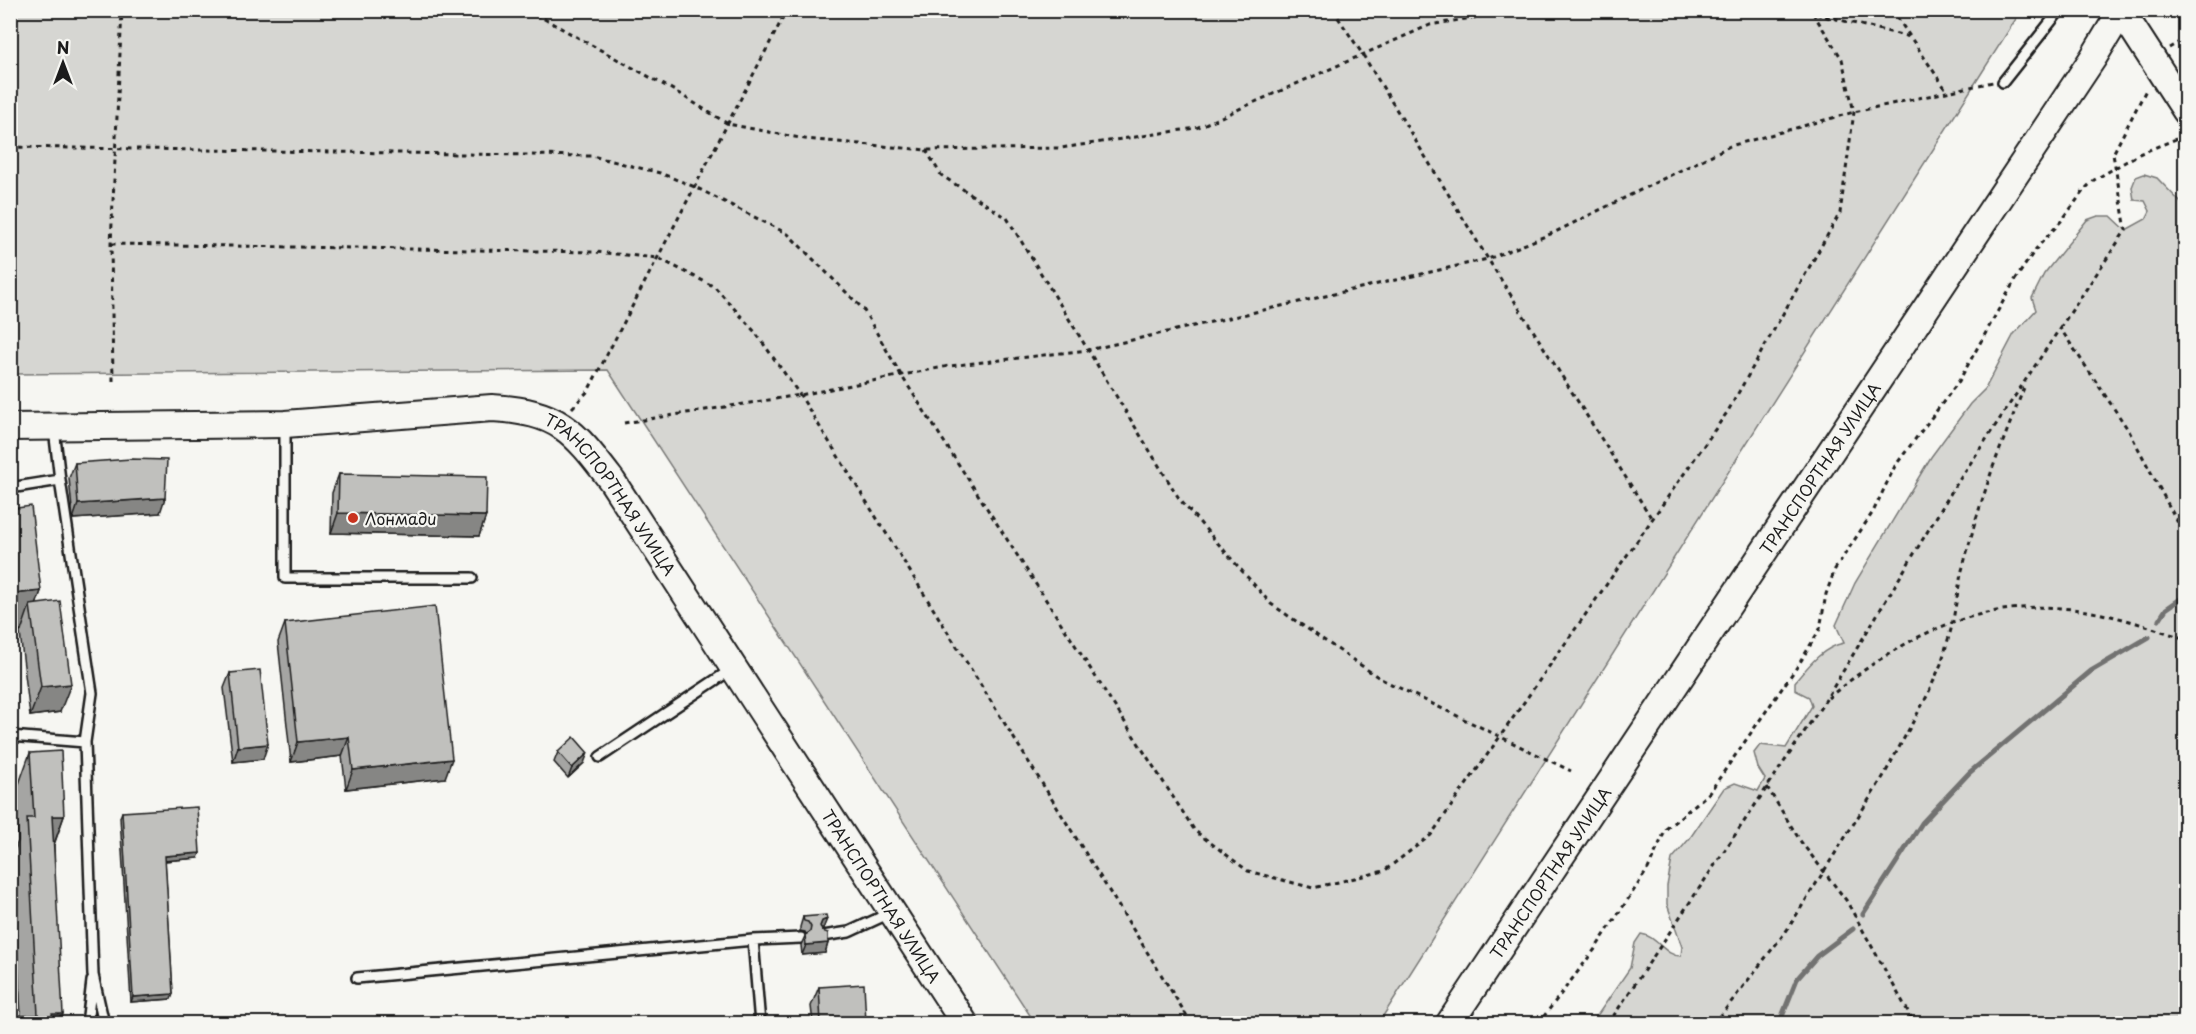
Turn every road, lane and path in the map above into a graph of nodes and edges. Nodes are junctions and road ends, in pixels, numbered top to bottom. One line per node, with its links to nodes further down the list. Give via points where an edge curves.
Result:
1 (122, 10): 23 (path)
2 (787, 10): 20 (path)
3 (1333, 10): 13 (path)
4 (1520, 10): 13 (path, via 1430,25)
5 (1799, 10): 9 (path)
6 (1892, 10): 11 (path)
7 (2060, 10): 15 (lane)
8 (531, 11): 20 (path)
9 (1811, 11): 11 (path); 19 (path, via 1842,59)
10 (2121, 11): 14 (street, ТРАНСПОРТНАЯ УЛИЦА); 68 (street, ТРАНСПОРТНАЯ УЛИЦА, via 2087,68)
11 (1910, 37): 17 (path)
12 (2186, 38): 14 (path)
13 (1363, 55): 24 (path, via 1196,128 1061,148); 29 (path)
14 (2153, 60): 18 (street, ТРАНСПОРТНАЯ УЛИЦА)
15 (2003, 82): 17 (path)
16 (2148, 86): 25 (path, via 2113,154)
17 (1947, 91): 19 (path)
18 (2186, 111)
19 (1854, 112): 29 (path, via 1730,146 1552,233); 43 (path, via 1840,213 1728,411)
20 (728, 123): 24 (path, via 805,139); 26 (path)
21 (2186, 135): 25 (path, via 2139,154)
22 (10, 147): 23 (path)
23 (115, 147): 26 (path, via 592,156 660,173); 27 (path)
24 (926, 150): 31 (path, via 941,175 1007,218)
25 (2115, 169): 30 (path, via 2126,230); 69 (path, via 2084,190 2035,250 1959,381 1895,466 1873,512 1835,569 1820,629 1799,664 1709,793 1666,829 1648,869 1595,949)
26 (695, 187): 28 (path); 32 (path, via 788,234 863,309)
27 (111, 244): 28 (path, via 595,252); 34 (path)
28 (658, 258): 35 (path, via 715,287 755,332); 36 (path, via 588,391)
29 (1488, 259): 31 (path); 43 (path)
30 (2060, 328): 33 (path); 44 (path, via 2129,430)
31 (1088, 350): 32 (path); 51 (path, via 1180,500 1271,604 1381,678)
32 (901, 375): 35 (path); 51 (path, via 1195,831 1248,871 1312,888 1384,871 1431,835)
33 (2029, 375): 46 (path, via 1976,519); 49 (path, via 1952,491)
34 (113, 381)
35 (800, 395): 37 (path); 67 (path)
36 (559, 422): 38 (street, ТРАНСПОРТНАЯ УЛИЦА, via 522,410 492,408); 48 (street, ТРАНСПОРТНАЯ УЛИЦА, via 584,444 612,482)
37 (624, 423)
38 (285, 424): 40 (street, ТРАНСПОРТНАЯ УЛИЦА); 45 (lane, via 285,578)
39 (10, 427): 40 (street, ТРАНСПОРТНАЯ УЛИЦА)
40 (54, 427): 41 (lane)
41 (60, 480): 42 (lane); 52 (lane, via 92,693)
42 (10, 488)
43 (1652, 519): 51 (path)
44 (2186, 538)
45 (472, 578)
46 (1953, 621): 47 (path, via 2001,610 2057,608 2111,616); 49 (path, via 1899,647); 56 (path, via 1927,696)
47 (2186, 639)
48 (732, 669): 53 (lane); 57 (street, ТРАНСПОРТНАЯ УЛИЦА)
49 (1825, 701): 55 (path)
50 (10, 736): 52 (lane)
51 (1499, 736): 54 (path)
52 (85, 742): 61 (lane)
53 (600, 756)
54 (1571, 771)
55 (1767, 787): 56 (path); 70 (path)
56 (1824, 872): 71 (path, via 1786,930); 72 (path, via 1846,900)
57 (892, 912): 58 (lane, via 849,932); 66 (street, ТРАНСПОРТНАЯ УЛИЦА)
58 (824, 936)
59 (801, 938): 60 (lane)
60 (753, 940): 62 (lane); 65 (lane)
61 (93, 975): 63 (lane); 64 (lane)
62 (357, 978)
63 (87, 1023)
64 (104, 1023)
65 (760, 1023)
66 (965, 1023)
67 (1192, 1023)
68 (1449, 1023)
69 (1538, 1023)
70 (1608, 1023)
71 (1714, 1023)
72 (1915, 1023)

